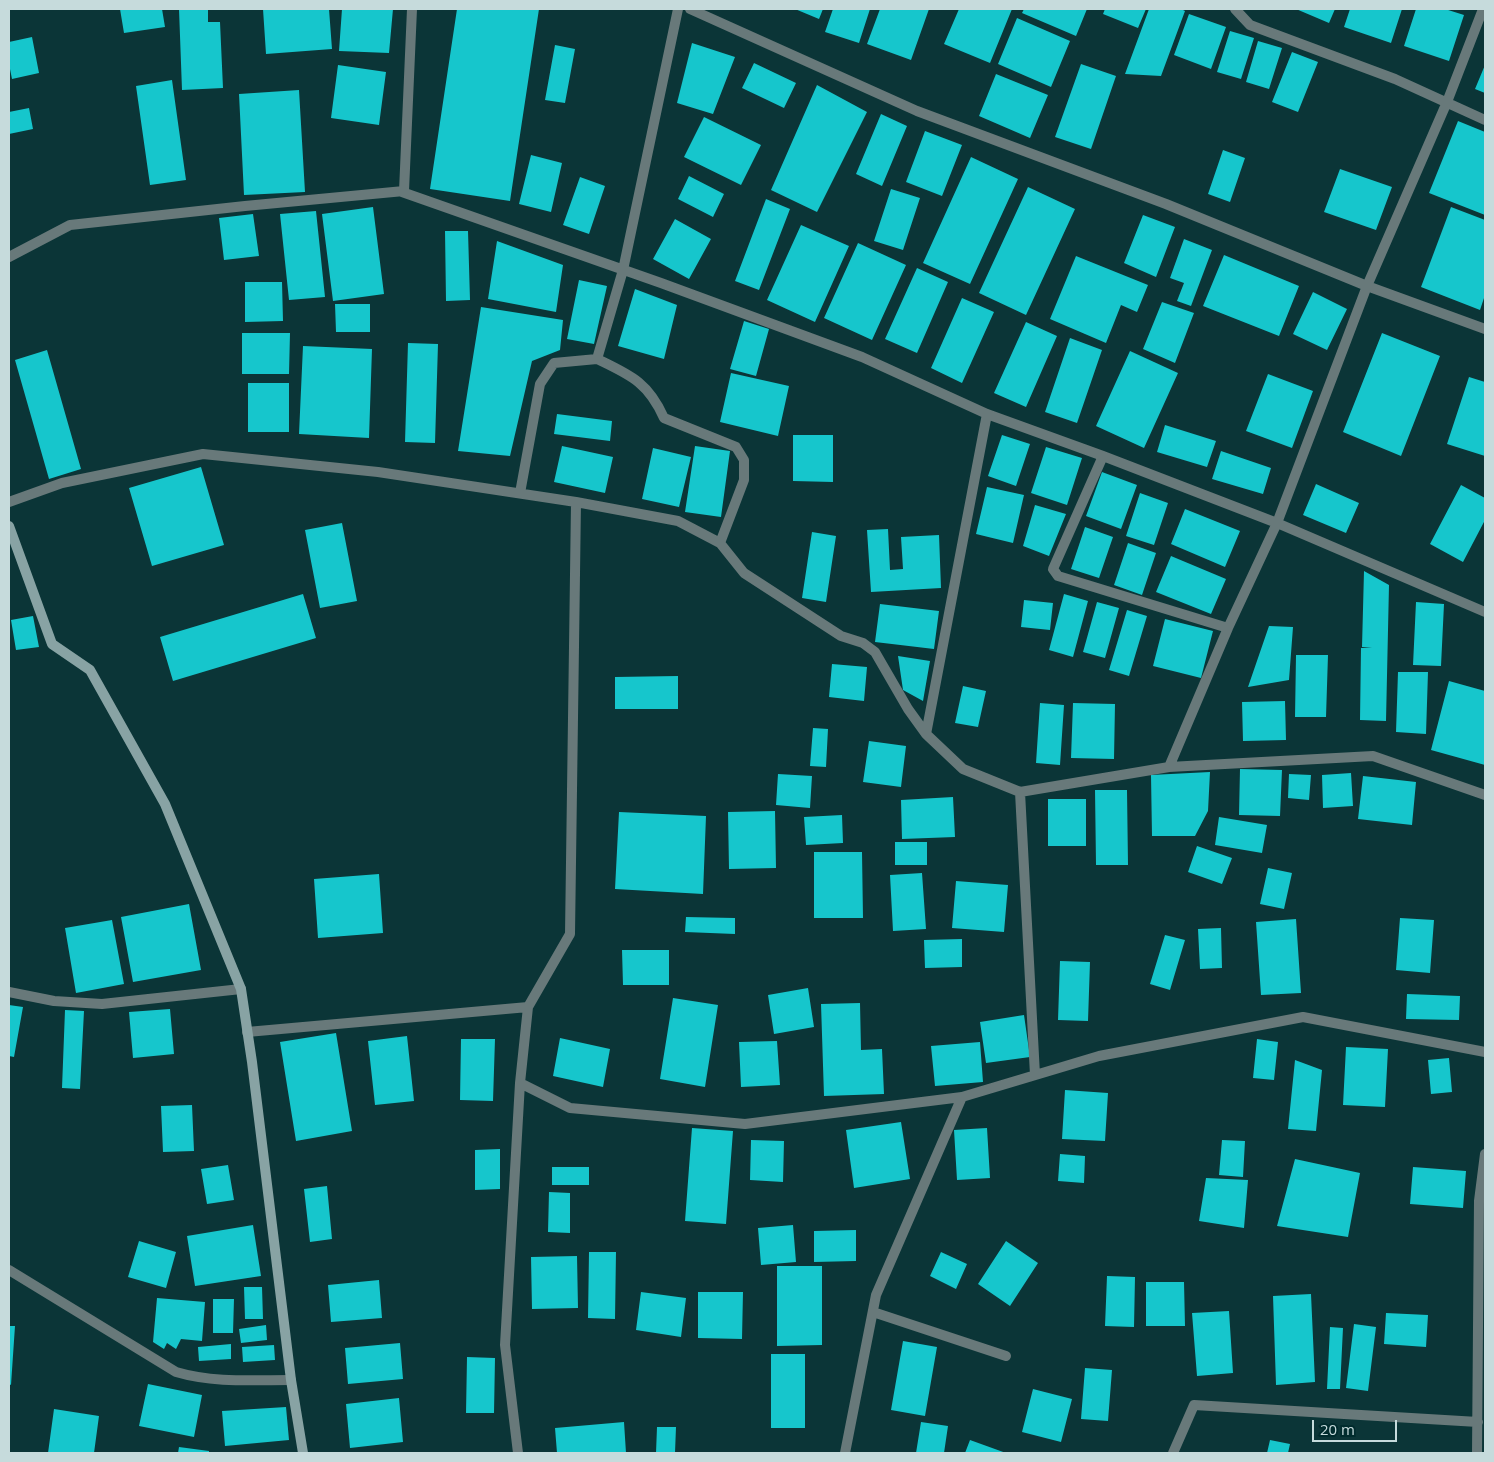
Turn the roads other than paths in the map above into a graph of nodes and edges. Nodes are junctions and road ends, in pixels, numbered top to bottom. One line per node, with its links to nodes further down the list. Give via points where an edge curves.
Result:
1 (412, 9): 8 (street)
2 (678, 9): 10 (street)
3 (690, 9): 11 (street, via 917,111 1166,204)
4 (1235, 9): 6 (street, via 1250,25)
5 (1483, 9): 6 (street)
6 (1447, 102): 7 (street); 11 (street)
7 (1485, 120)
8 (404, 191): 9 (street, via 70,225); 10 (street)
9 (9, 257)
10 (623, 270): 13 (street); 14 (street, via 862,357)
11 (1367, 286): 12 (street); 19 (street)
12 (1485, 329)
13 (597, 359): 16 (street, via 554,363 540,384); 21 (street, via 635,378 656,401 664,418 736,447 744,460 744,480)
14 (987, 414): 15 (street); 24 (street)
15 (1102, 456): 19 (street); 23 (street, via 1053,569 1058,576)
16 (520, 493): 17 (street, via 378,472 203,454 62,483); 18 (street)
17 (9, 502)
18 (576, 502): 21 (street, via 678,521); 30 (street, via 570,934)
19 (1276, 523): 22 (street); 23 (street)
20 (9, 526): 28 (street, via 52,644 90,670 165,804)
21 (720, 543): 24 (street, via 744,573 841,636 863,643 875,652 908,710)
22 (1485, 612)
23 (1228, 628): 25 (street)
24 (926, 734): 26 (street, via 963,769)
25 (1169, 767): 26 (street); 27 (street, via 1373,756)
26 (1020, 792): 33 (street)
27 (1485, 795)
28 (241, 989): 29 (street, via 102,1004 54,1001); 31 (street)
29 (9, 992)
30 (528, 1007): 31 (street); 34 (street)
31 (247, 1032): 40 (street)
32 (1485, 1052): 33 (street, via 1303,1017 1099,1056)
33 (1035, 1075): 35 (street)
34 (520, 1083): 35 (street, via 570,1108 745,1124); 43 (street, via 505,1345)
35 (962, 1098): 38 (street, via 876,1295)
36 (1485, 1154): 41 (street, via 1479,1201)
37 (9, 1270): 40 (street, via 176,1372 226,1380)
38 (873, 1312): 39 (street); 44 (street)
39 (1006, 1356)
40 (291, 1380): 42 (street)
41 (1478, 1422): 45 (street, via 1194,1405); 46 (street)
42 (303, 1453)
43 (518, 1453)
44 (845, 1453)
45 (1173, 1453)
46 (1477, 1453)

